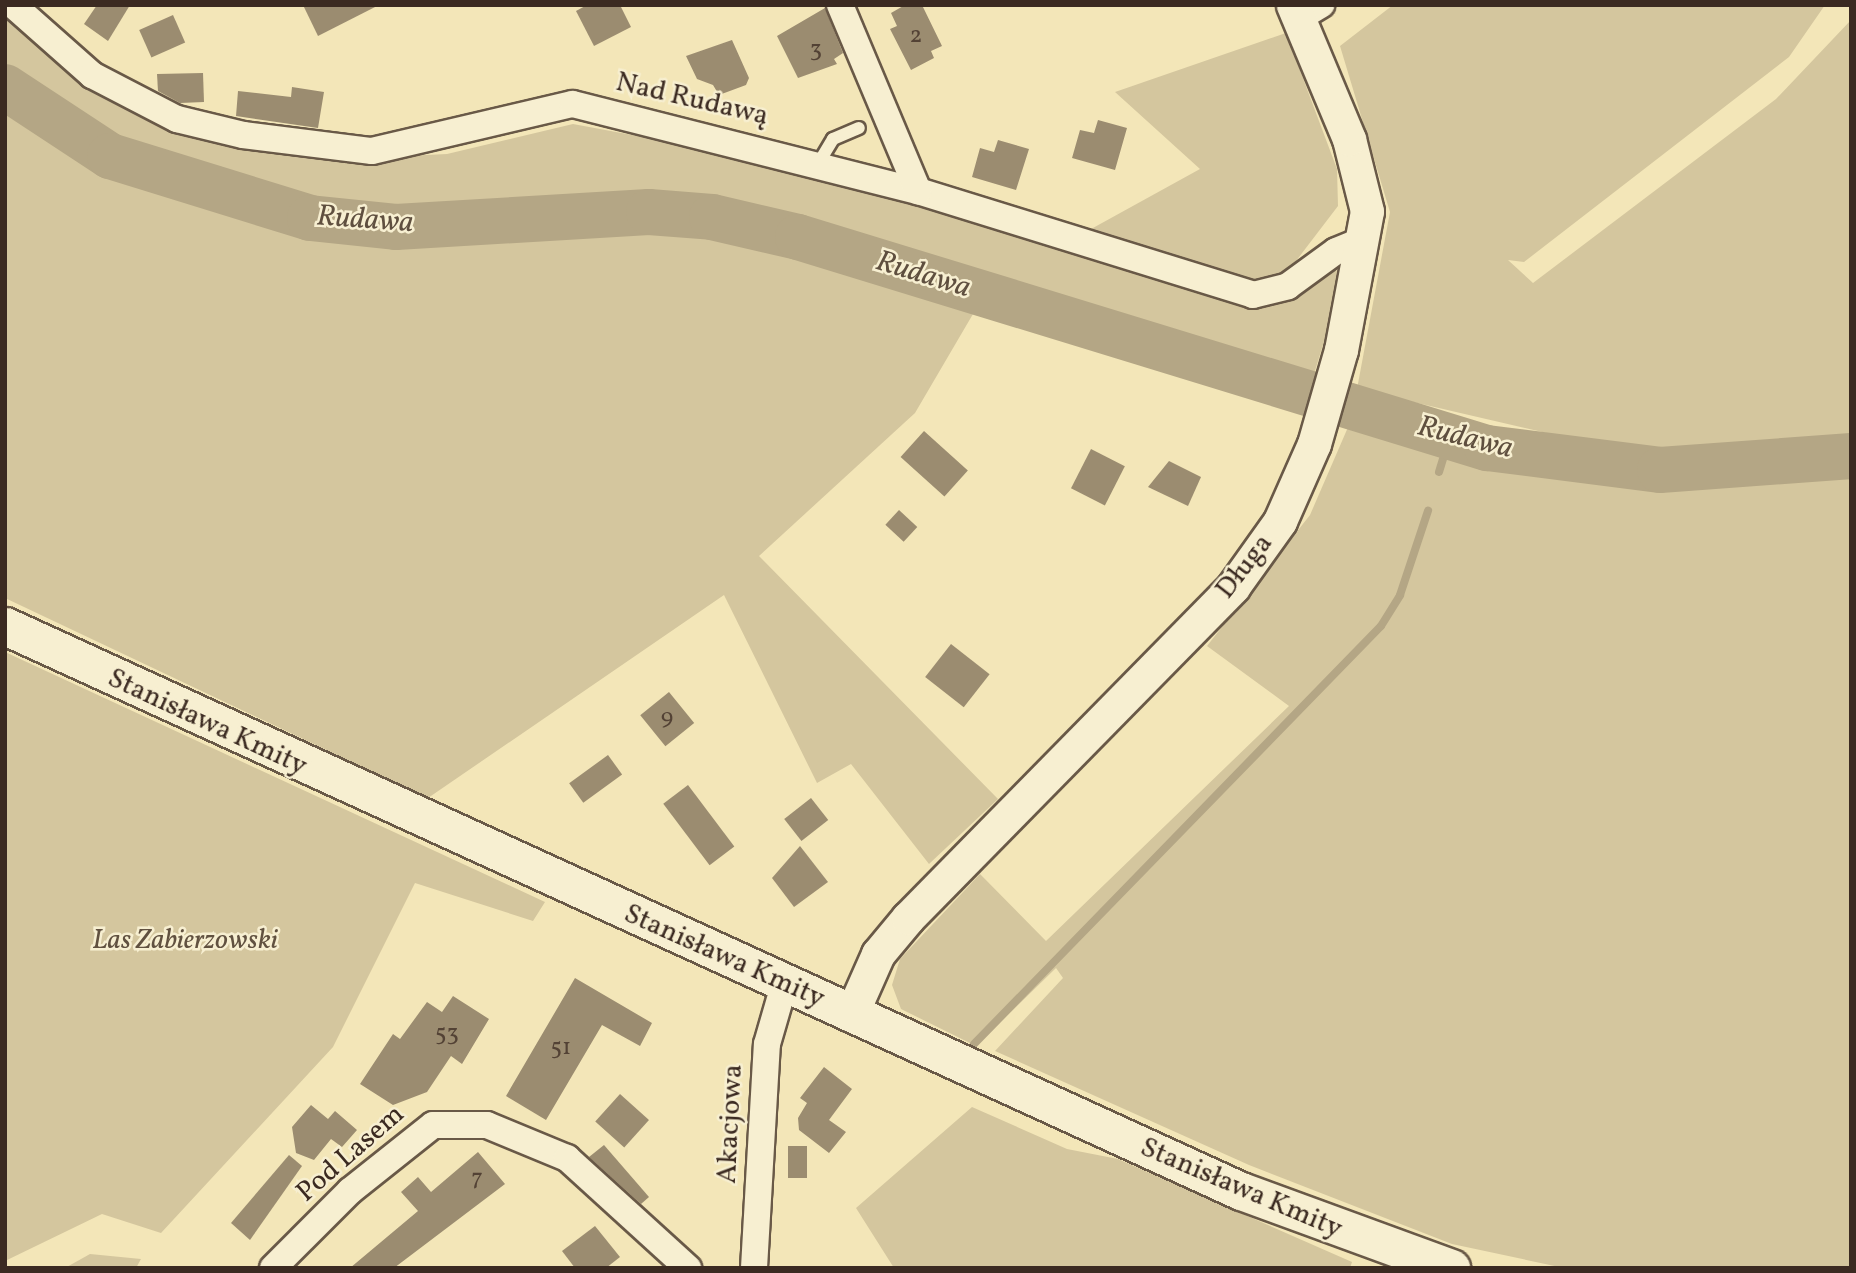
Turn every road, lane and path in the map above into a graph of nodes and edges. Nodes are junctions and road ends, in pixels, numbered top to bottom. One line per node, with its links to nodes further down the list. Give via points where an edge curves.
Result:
1 (13, 5): 5 (street, Nad Rudawą, via 92,75 177,118 243,135 372,151 573,104)
2 (840, 5): 6 (street)
3 (1304, 9): 7 (street, Długa, via 1349,139 1367,211)
4 (859, 128): 5 (lane, via 833,139)
5 (818, 164): 6 (street, Nad Rudawą)
6 (918, 191): 7 (street, Nad Rudawą, via 1253,295 1288,286 1336,251)
7 (1365, 239): 10 (street, Długa, via 1341,350 1314,444 1280,522 1233,587 908,918 878,954)
8 (5, 626): 9 (main road, Stanisława Kmity)
9 (784, 985): 10 (main road, Stanisława Kmity); 11 (street, Akacjowa, via 767,1044)
10 (851, 1015): 15 (main road, Stanisława Kmity, via 1295,1214)
11 (755, 1261): 14 (street)
12 (273, 1268): 13 (street, Pod Lasem, via 350,1191 433,1125 486,1125 567,1157)
13 (688, 1268)
14 (731, 1268)
15 (1451, 1268)

